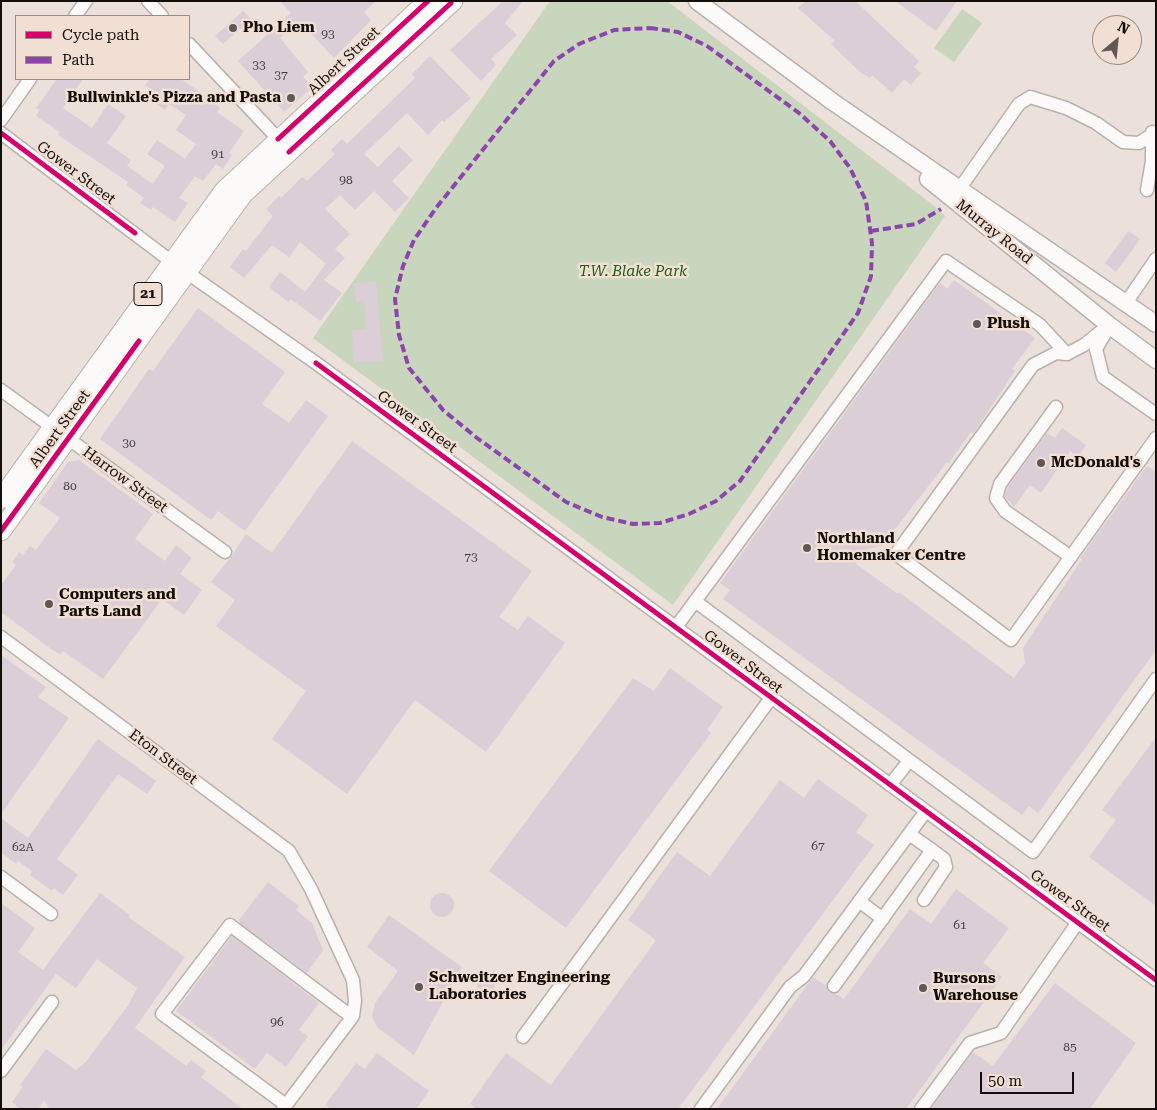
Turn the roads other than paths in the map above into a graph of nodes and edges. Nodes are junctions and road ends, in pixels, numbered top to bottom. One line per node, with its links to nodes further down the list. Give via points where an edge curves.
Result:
1 (86, 1): 6 (street)
2 (148, 1): 7 (street)
3 (428, 1): 14 (highway, Albert Street / 21)
4 (697, 1): 10 (main road, Murray Road)
5 (451, 2): 14 (highway, Albert Street / 21)
6 (76, 15)
7 (161, 15)
8 (190, 45): 14 (street)
9 (29, 80): 11 (street)
10 (833, 102): 15 (main road, Murray Road); 22 (main road, Murray Road)
11 (1, 120)
12 (1154, 132): 15 (street, via 1139,143 1123,142 1066,108 1030,97 1019,104); 16 (street)
13 (1, 133): 18 (street, Gower Street)
14 (284, 145): 18 (highway, Albert Street / 21, via 224,191); 19 (highway, Albert Street / 21, via 244,194)
15 (960, 188): 20 (main road, Murray Road)
16 (1148, 190)
17 (1156, 259): 20 (street)
18 (172, 262): 19 (street, Gower Street); 28 (highway, Albert Street / 21)
19 (188, 274): 28 (highway, Albert Street / 21); 37 (street, Gower Street, via 316,363)
20 (1126, 302): 21 (main road, Murray Road); 22 (main road)
21 (1156, 324)
22 (1109, 325): 23 (street); 24 (main road, Murray Road); 27 (street, via 1096,349 1103,377)
23 (1067, 354): 35 (street, via 1056,353 1033,365 896,554 1011,640); 36 (street, via 1040,325 946,261)
24 (1156, 360)
25 (1, 390): 28 (street, Harrow Street)
26 (1056, 407): 35 (street, via 1000,484 996,498 1005,511)
27 (1156, 414)
28 (61, 433): 30 (highway, Albert Street / 21); 31 (highway, Albert Street / 21); 34 (street, Harrow Street)
29 (1156, 438): 35 (street)
30 (30, 459): 31 (highway); 32 (highway, Albert Street / 21)
31 (45, 471): 33 (highway, Albert Street / 21)
32 (1, 499)
33 (4, 521)
34 (225, 552)
35 (1071, 557)
36 (695, 601): 37 (street); 41 (street)
37 (676, 627): 40 (street, Gower Street)
38 (1, 637): 55 (street, Eton Street, via 289,851 311,889 353,980 355,1001)
39 (1156, 679): 41 (street, via 1033,852)
40 (771, 698): 42 (street, Gower Street); 56 (street)
41 (909, 761): 42 (street)
42 (890, 785): 43 (street, Gower Street)
43 (926, 811): 44 (street); 51 (street, Gower Street)
44 (909, 834): 45 (street); 48 (street)
45 (932, 850): 47 (street, via 944,859 946,867); 50 (street)
46 (1, 877): 49 (street)
47 (924, 900)
48 (859, 901): 50 (street); 59 (street, via 804,976 790,987)
49 (51, 914)
50 (883, 919): 53 (street)
51 (1078, 922): 52 (street, Gower Street); 60 (street, via 1001,1033 970,1043)
52 (1156, 980)
53 (834, 986)
54 (52, 1002): 57 (street)
55 (352, 1017): 58 (street); 58 (street, via 230,925 168,1006 162,1014)
56 (523, 1037)
57 (1, 1071)
58 (284, 1107)
59 (701, 1109)
60 (921, 1109)

